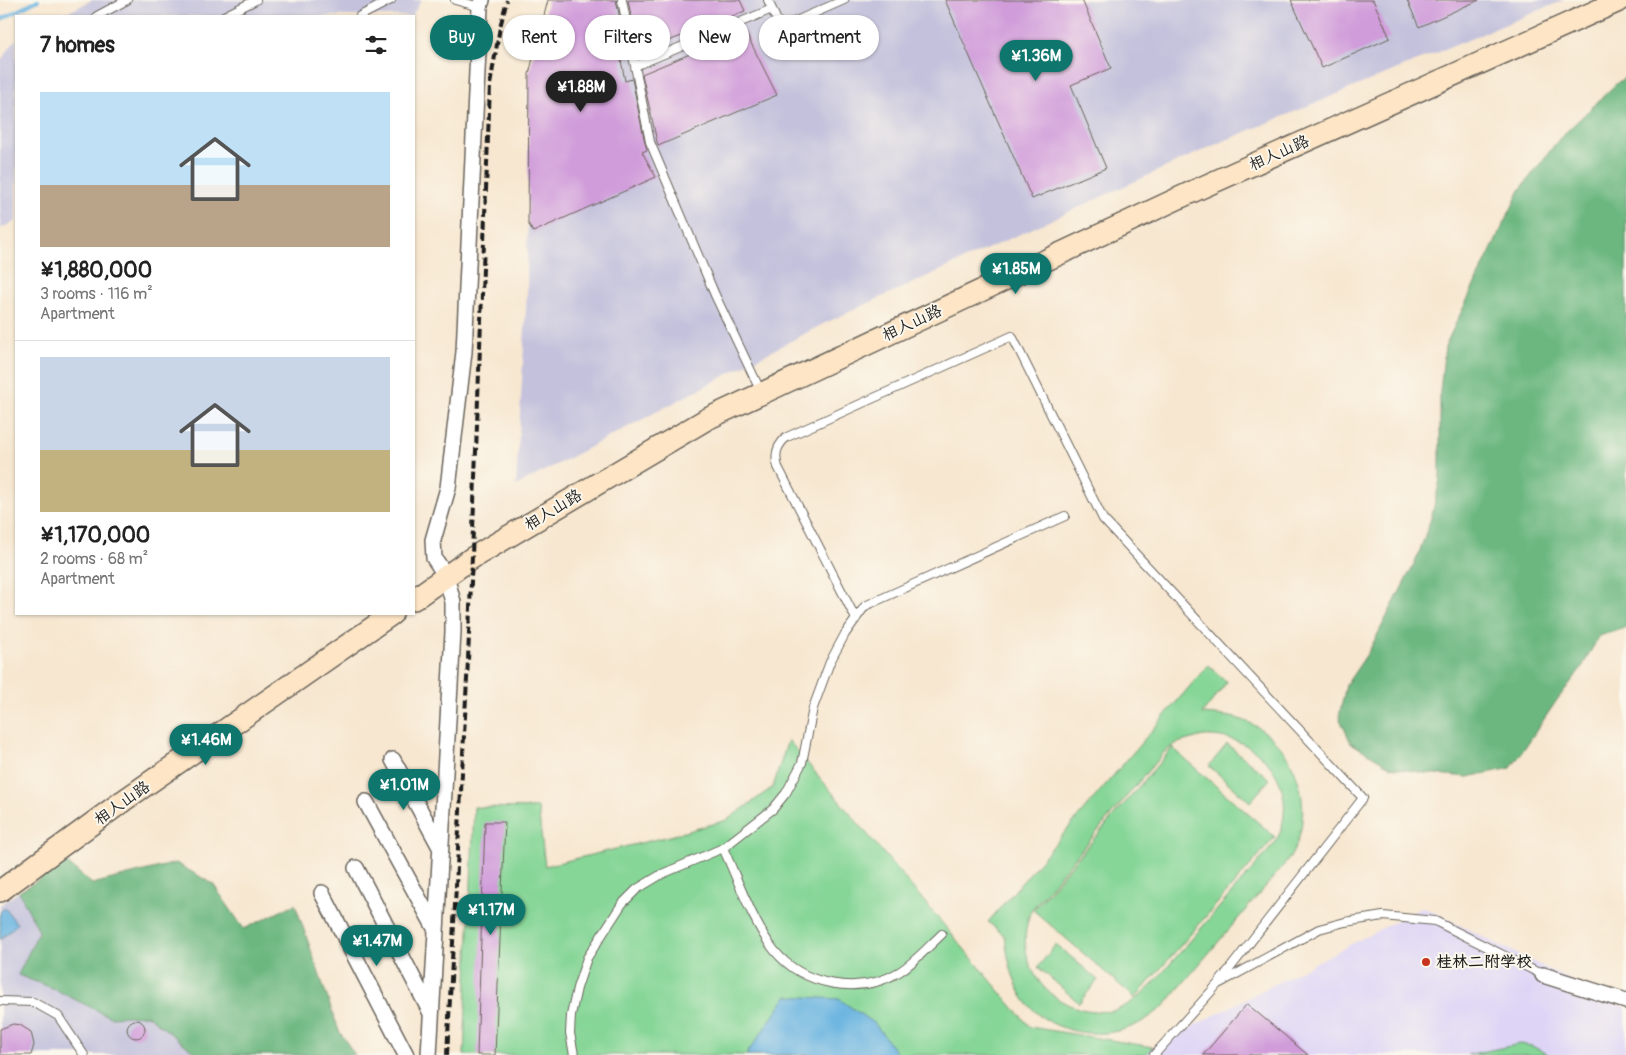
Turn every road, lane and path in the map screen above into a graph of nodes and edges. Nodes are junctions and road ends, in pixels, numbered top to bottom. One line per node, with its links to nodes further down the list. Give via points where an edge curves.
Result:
1 (127, 0): 11 (lane)
2 (256, 0): 12 (lane)
3 (391, 0): 13 (lane)
4 (455, 0): 9 (lane)
5 (622, 0): 14 (lane)
6 (768, 0): 10 (lane)
7 (844, 0): 10 (lane, via 780,28)
8 (1621, 0): 15 (street, 相人山路, via 1196,190)
9 (481, 4): 17 (street, via 464,352 448,488 433,540 434,558)
10 (772, 9): 14 (lane)
11 (109, 13)
12 (226, 15)
13 (362, 15)
14 (635, 66): 15 (lane, via 650,142 715,295)
15 (762, 394): 17 (street, 相人山路, via 707,419)
16 (1065, 516): 20 (lane, via 865,606)
17 (446, 576): 18 (street, 相人山路); 23 (street, via 453,602 453,632)
18 (415, 598)
19 (391, 615): 26 (street, 相人山路)
20 (856, 619): 24 (lane, via 830,662 813,708 802,763 786,793 773,809); 31 (lane, via 778,466 778,448 787,437 1012,336 1104,519 1363,798)
21 (393, 760): 23 (street)
22 (366, 802): 28 (street)
23 (441, 848): 28 (street)
24 (722, 848): 29 (lane, via 773,949 793,968 812,979 844,985 880,980 912,962); 38 (lane, via 662,874 637,889 622,904 587,958 577,988 570,1032)
25 (356, 868): 34 (street)
26 (0, 891)
27 (322, 893): 36 (street)
28 (436, 930): 34 (street)
29 (942, 934)
30 (1543, 974): 31 (lane, via 1435,921 1383,916 1319,929); 33 (street)
31 (1217, 985): 39 (lane)
32 (0, 1001): 35 (lane, via 33,1002 58,1016)
33 (1626, 1001)
34 (431, 1014): 37 (street)
35 (84, 1055)
36 (406, 1055)
37 (429, 1055)
38 (574, 1055)
39 (1154, 1055)

